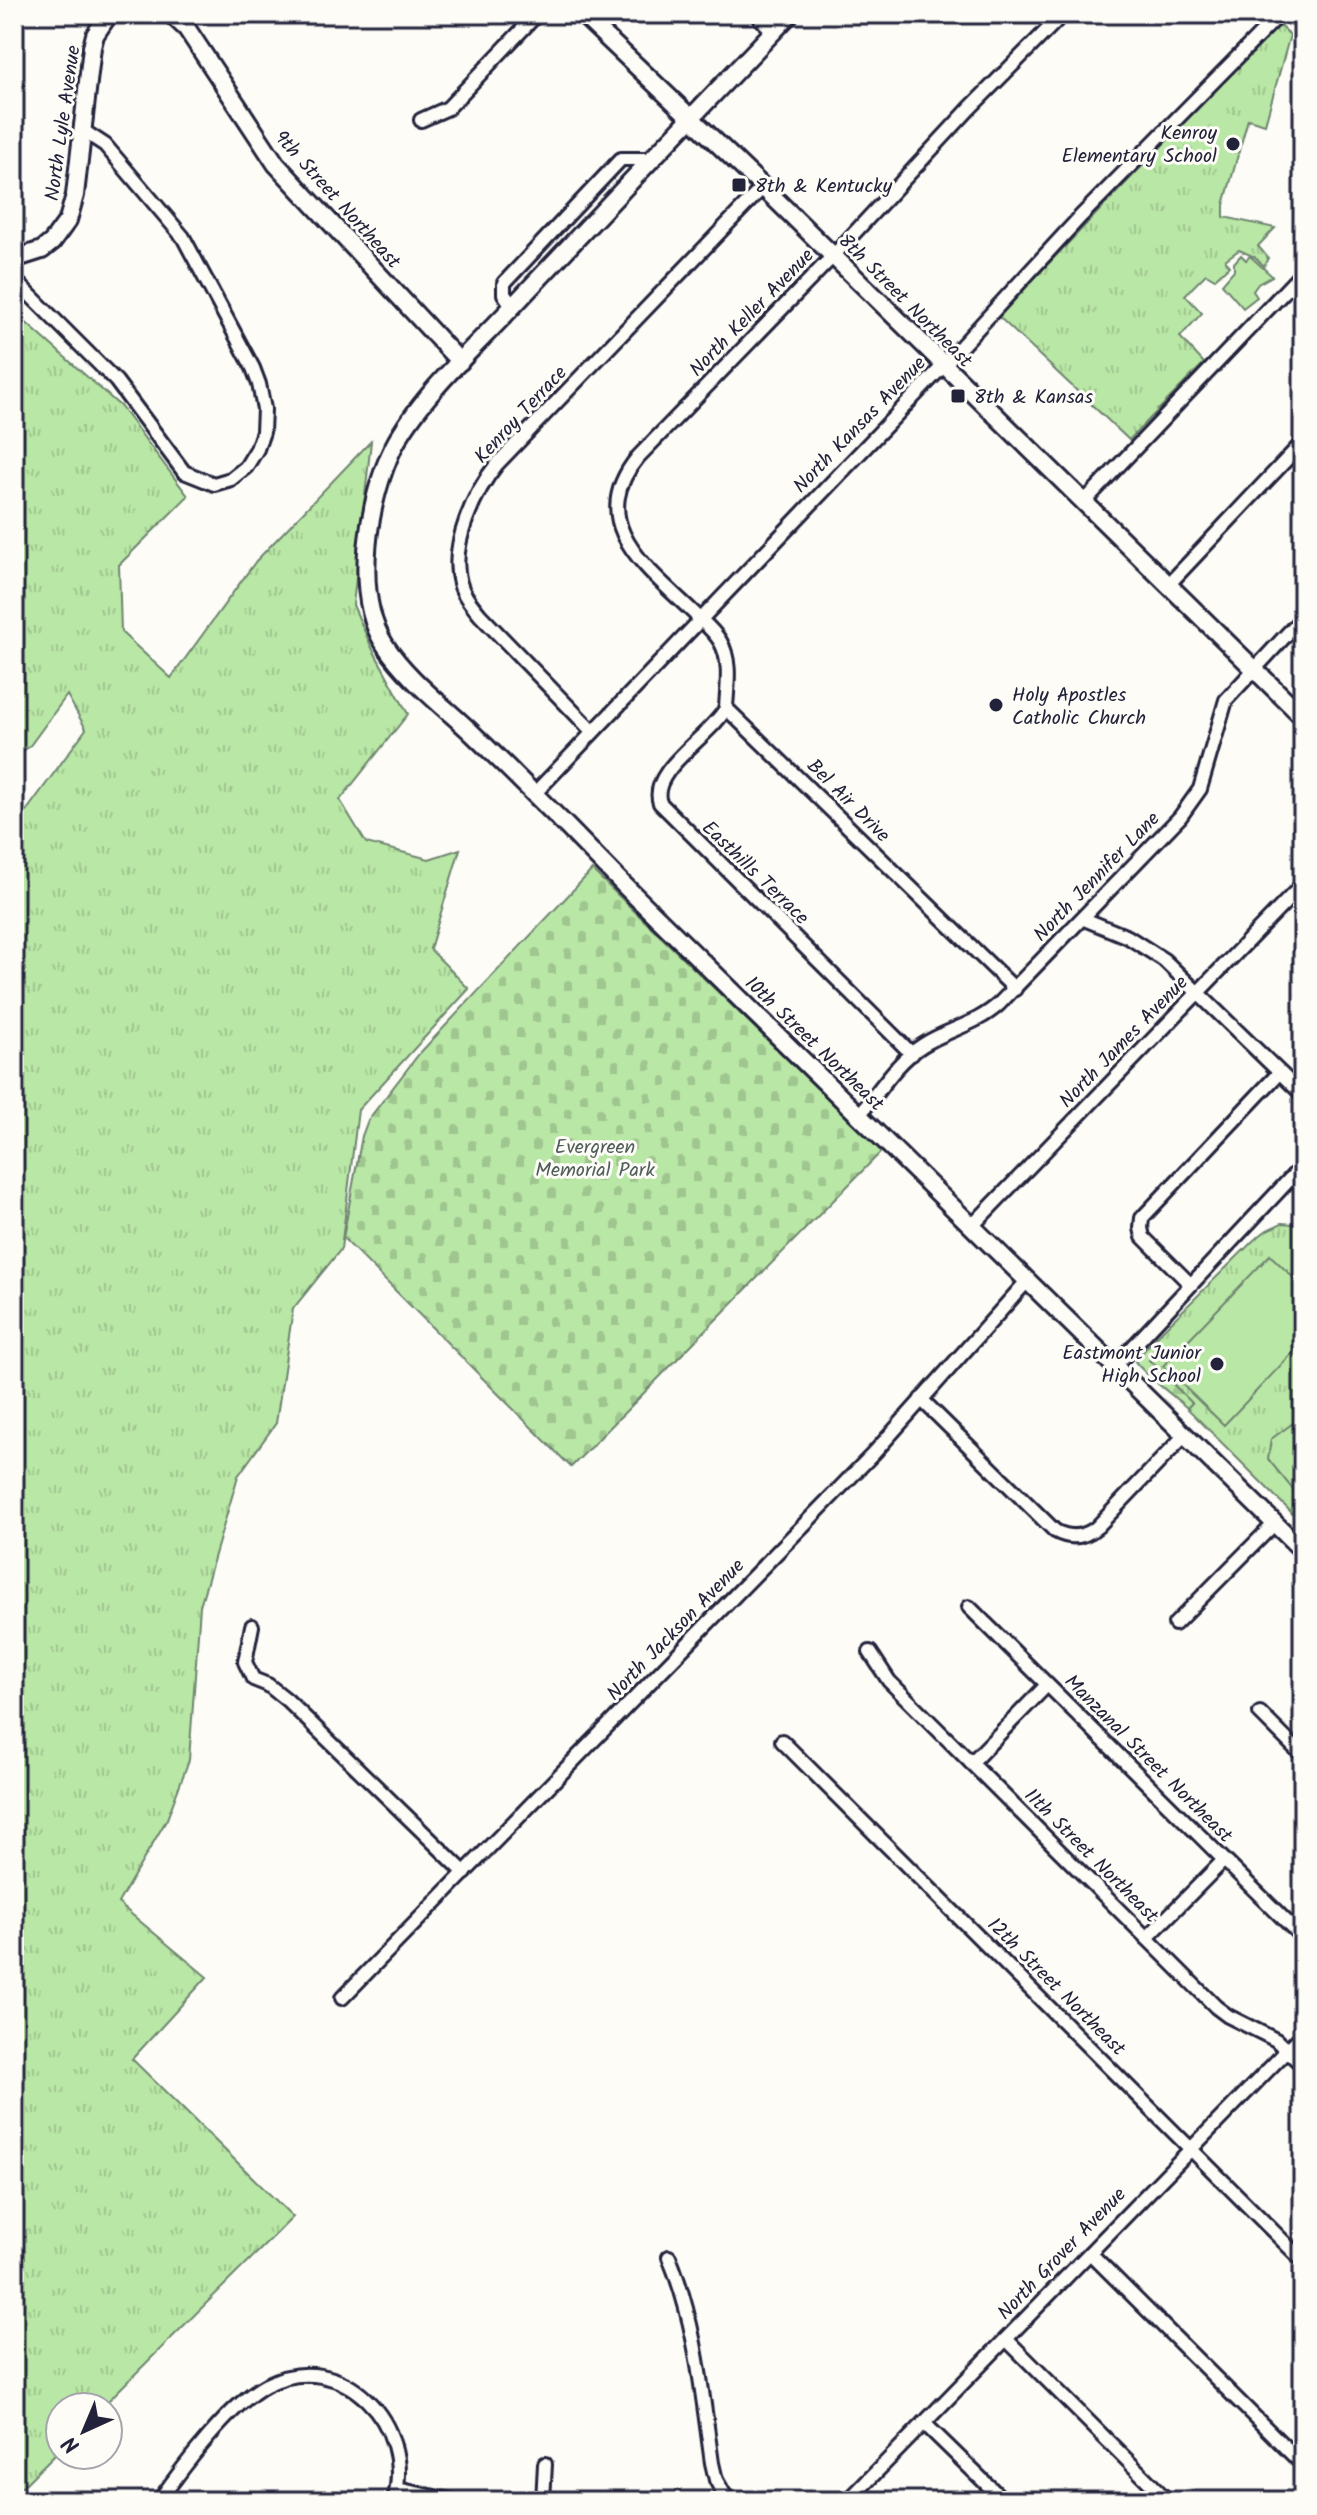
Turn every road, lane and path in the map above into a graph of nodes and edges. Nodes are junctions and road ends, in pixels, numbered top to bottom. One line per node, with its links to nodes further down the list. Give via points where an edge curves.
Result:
1 (109, 14): 12 (main road, North Lyle Avenue, via 92,47)
2 (171, 14): 18 (main road, 9th Street Northeast, via 187,29 276,164)
3 (537, 14): 11 (street, via 448,108)
4 (582, 14): 10 (main road, 8th Street Northeast)
5 (756, 14): 9 (street)
6 (790, 14): 9 (main road, 10th Street Northeast)
7 (1063, 14): 14 (street, North Keller Avenue)
8 (1280, 14): 19 (street, North Kansas Avenue, via 1081,216)
9 (773, 31): 10 (main road, 10th Street Northeast)
10 (691, 117): 13 (main road, 8th Street Northeast); 18 (main road, 10th Street Northeast)
11 (421, 120)
12 (82, 130): 15 (main road, North Lyle Avenue, via 68,220 42,250); 17 (street, via 105,145 183,237 259,384 263,432 246,467 214,484 184,472 116,381)
13 (763, 187): 14 (main road, 8th Street Northeast); 28 (street, Kenroy Terrace, via 497,464 468,515 458,564 466,597)
14 (833, 256): 19 (main road, 8th Street Northeast); 24 (street, North Keller Avenue, via 638,457 620,485 617,516 627,543)
15 (14, 259)
16 (1303, 272): 21 (street)
17 (14, 279)
18 (460, 362): 29 (main road, 10th Street Northeast, via 393,448 370,530 368,604 385,645 407,671)
19 (943, 366): 21 (main road, 8th Street Northeast); 24 (street, North Kansas Avenue)
20 (1303, 442): 22 (street)
21 (1084, 502): 22 (main road, 8th Street Northeast)
22 (1168, 585): 25 (main road, 8th Street Northeast)
23 (1303, 617): 25 (street, North Jennifer Lane)
24 (700, 619): 26 (street, via 720,640 725,654); 28 (street, North Kansas Avenue)
25 (1254, 668): 27 (main road, 8th Street Northeast); 31 (street, North Jennifer Lane, via 1223,704 1206,774 1191,803)
26 (726, 708): 32 (street, Bel Air Drive); 34 (street, Easthills Terrace, via 663,775 657,790 660,803)
27 (1303, 717)
28 (592, 731): 29 (street, North Kansas Avenue)
29 (535, 793): 37 (main road, 10th Street Northeast)
30 (1303, 884): 33 (street, North James Avenue)
31 (1084, 919): 32 (street, North Jennifer Lane); 33 (street, via 1152,952)
32 (1015, 989): 34 (street, North Jennifer Lane, via 984,1017)
33 (1199, 991): 35 (street); 39 (street, North James Avenue)
34 (912, 1054): 37 (street, North Jennifer Lane)
35 (1279, 1073): 36 (street); 41 (street, via 1142,1218 1143,1237)
36 (1303, 1095)
37 (860, 1114): 39 (main road, 10th Street Northeast)
38 (1303, 1165): 41 (street)
39 (972, 1226): 40 (main road, 10th Street Northeast)
40 (1028, 1280): 42 (main road, 10th Street Northeast); 43 (street, North Jackson Avenue)
41 (1189, 1283): 42 (street)
42 (1115, 1366): 44 (main road, 10th Street Northeast)
43 (921, 1399): 44 (street, via 1055,1531 1072,1537 1097,1527); 57 (street, North Jackson Avenue)
44 (1185, 1435): 45 (main road, 10th Street Northeast)
45 (1275, 1523): 46 (main road, 10th Street Northeast); 48 (street)
46 (1303, 1551)
47 (969, 1607): 51 (street, Manzanal Street Northeast)
48 (1175, 1624)
49 (252, 1626): 57 (street, via 245,1662 253,1679 287,1700)
50 (870, 1652): 55 (street, 11th Street Northeast, via 889,1681)
51 (1047, 1685): 55 (street); 56 (street, Manzanal Street Northeast)
52 (1260, 1713): 54 (street)
53 (782, 1741): 64 (street, 12th Street Northeast)
54 (1303, 1756)
55 (971, 1763): 59 (street, 11th Street Northeast)
56 (1224, 1860): 58 (street, Manzanal Street Northeast); 59 (street)
57 (465, 1873): 60 (street, North Jackson Avenue)
58 (1302, 1937)
59 (1147, 1938): 62 (street, 11th Street Northeast, via 1216,2007)
60 (342, 1998)
61 (1303, 2034): 62 (street, North Grover Avenue)
62 (1287, 2050): 63 (street, 11th Street Northeast); 64 (street, North Grover Avenue)
63 (1303, 2066)
64 (1190, 2149): 65 (street, North Grover Avenue); 67 (street, 12th Street Northeast)
65 (1090, 2253): 68 (street, North Grover Avenue); 71 (street)
66 (669, 2257): 76 (street, via 692,2325 716,2480)
67 (1303, 2261)
68 (1006, 2339): 69 (street, North Grover Avenue); 79 (street)
69 (924, 2423): 77 (street, North Grover Avenue); 78 (street)
70 (545, 2464): 75 (street)
71 (1303, 2465)
72 (396, 2495): 73 (street, via 398,2455 376,2409 344,2385 300,2377 252,2394 192,2456); 74 (street)
73 (159, 2501)
74 (454, 2501)
75 (543, 2501)
76 (728, 2501)
77 (848, 2501)
78 (1004, 2501)
79 (1168, 2501)

